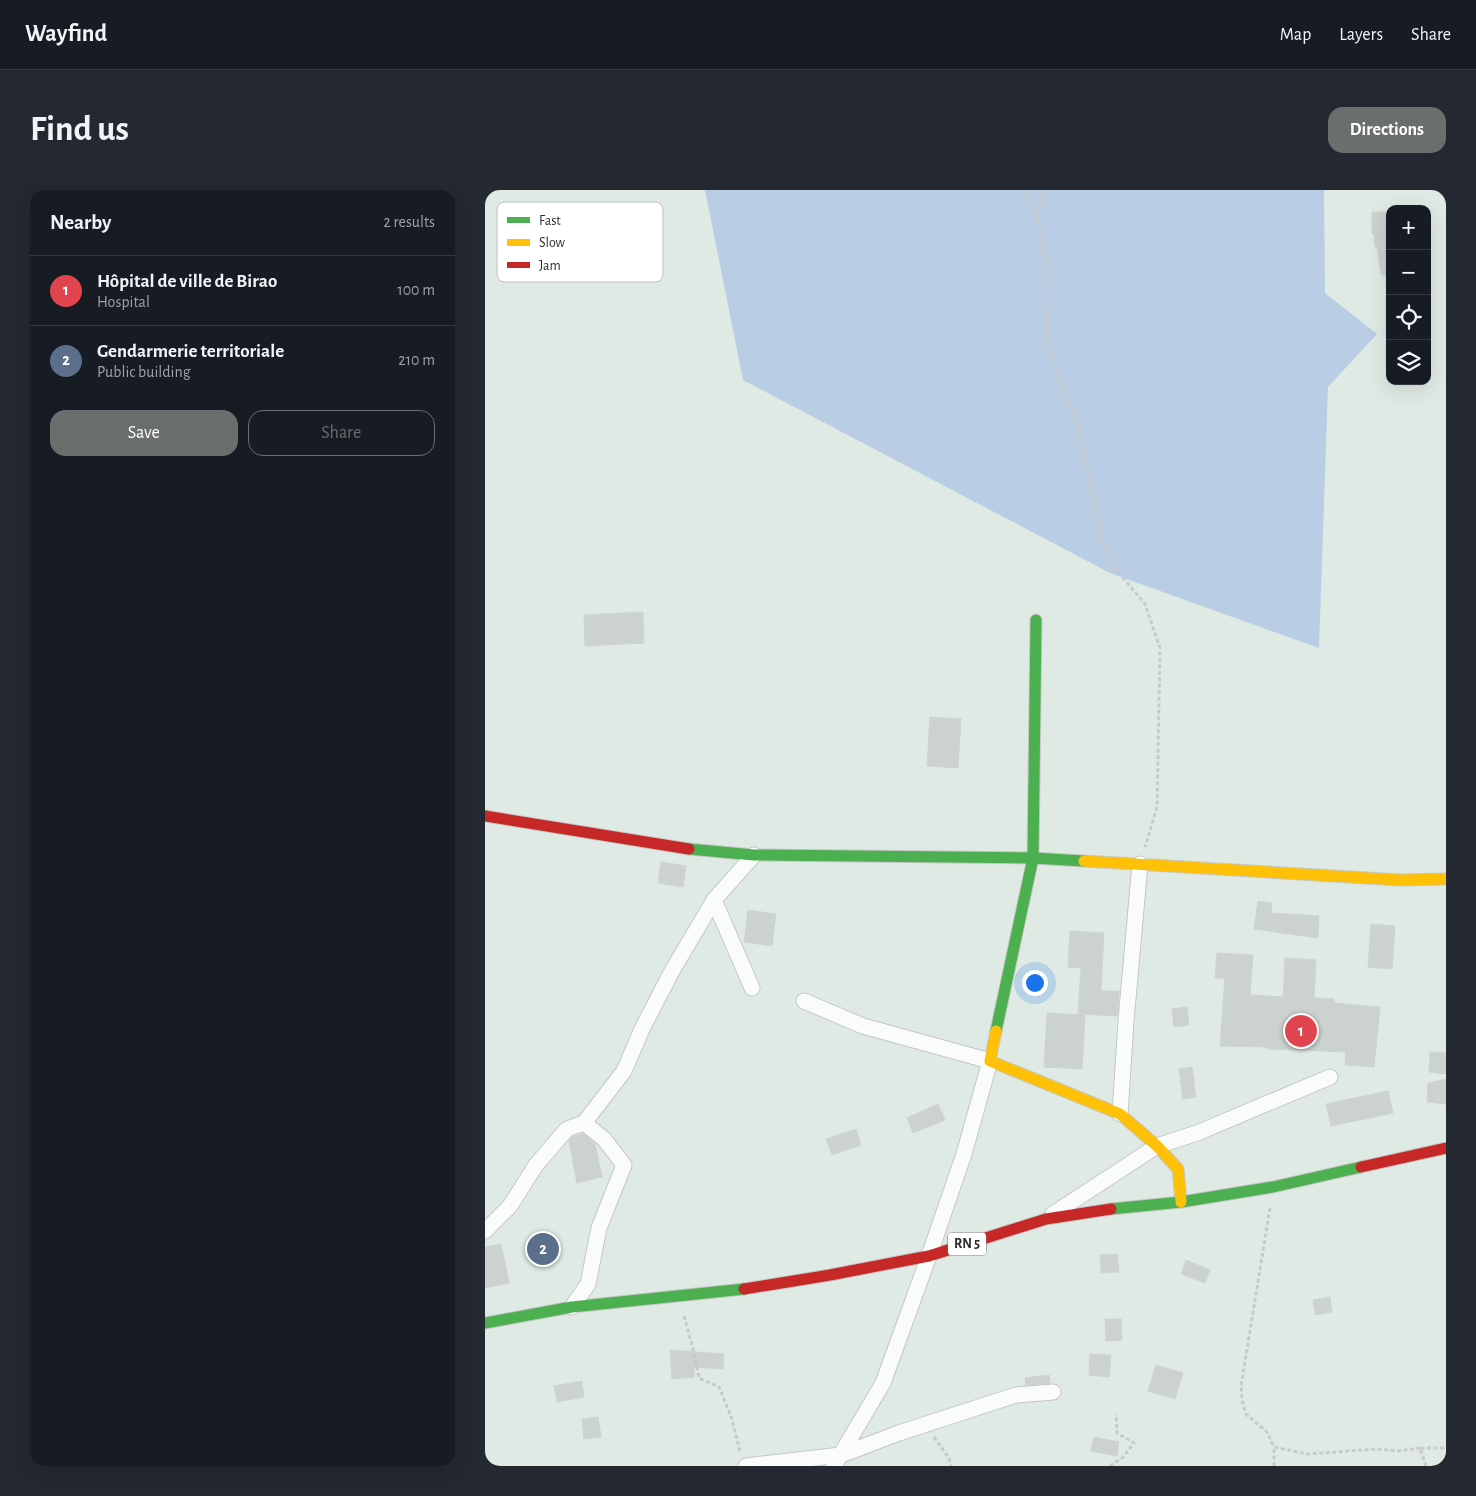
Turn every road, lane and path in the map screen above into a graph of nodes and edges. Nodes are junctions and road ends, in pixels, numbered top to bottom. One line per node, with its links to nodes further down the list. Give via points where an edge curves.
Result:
1 (1025, 190): 3 (path)
2 (1043, 190): 3 (path)
3 (1037, 216): 8 (path, via 1049,280 1047,341 1077,425 1103,545 1115,568 1145,604 1160,648 1157,807)
4 (1036, 620): 7 (street)
5 (485, 816): 6 (street, via 683,848)
6 (754, 855): 7 (street); 10 (street)
7 (1033, 858): 8 (street); 13 (street)
8 (1140, 864): 9 (street, via 1401,880); 15 (street)
9 (1446, 879)
10 (714, 900): 11 (street); 16 (street, via 672,971 624,1071)
11 (752, 988)
12 (804, 1002): 13 (street, via 863,1026)
13 (990, 1061): 15 (street); 23 (street, via 964,1154)
14 (1330, 1077): 17 (street, via 1197,1133)
15 (1120, 1114): 17 (street)
16 (584, 1122): 22 (street, via 567,1129 536,1165 509,1206); 25 (street, via 604,1138 624,1165 599,1228 589,1284)
17 (1157, 1146): 20 (street, via 1178,1169); 21 (street)
18 (1446, 1148): 19 (street, RN 5)
19 (1273, 1187): 20 (street, RN 5); 30 (path, via 1241,1386 1246,1414 1267,1432)
20 (1181, 1202): 21 (street, RN 5)
21 (1046, 1218): 23 (street, RN 5)
22 (485, 1231)
23 (929, 1256): 24 (street, RN 5, via 730,1291); 33 (street, via 883,1383)
24 (678, 1296): 25 (street, RN 5); 34 (path, via 699,1378 719,1387)
25 (572, 1307): 26 (street, RN 5)
26 (485, 1323)
27 (1053, 1392): 29 (street, via 1016,1395)
28 (1115, 1414): 36 (path, via 1117,1434 1134,1443 1122,1458)
29 (925, 1424): 33 (street, via 867,1444); 35 (path, via 949,1458)
30 (1274, 1448): 31 (path, via 1307,1454); 37 (path)
31 (1420, 1448): 32 (path); 38 (path)
32 (1446, 1448)
33 (838, 1461): 34 (street)
34 (744, 1462)
35 (951, 1466)
36 (1110, 1466)
37 (1274, 1466)
38 (1426, 1466)

